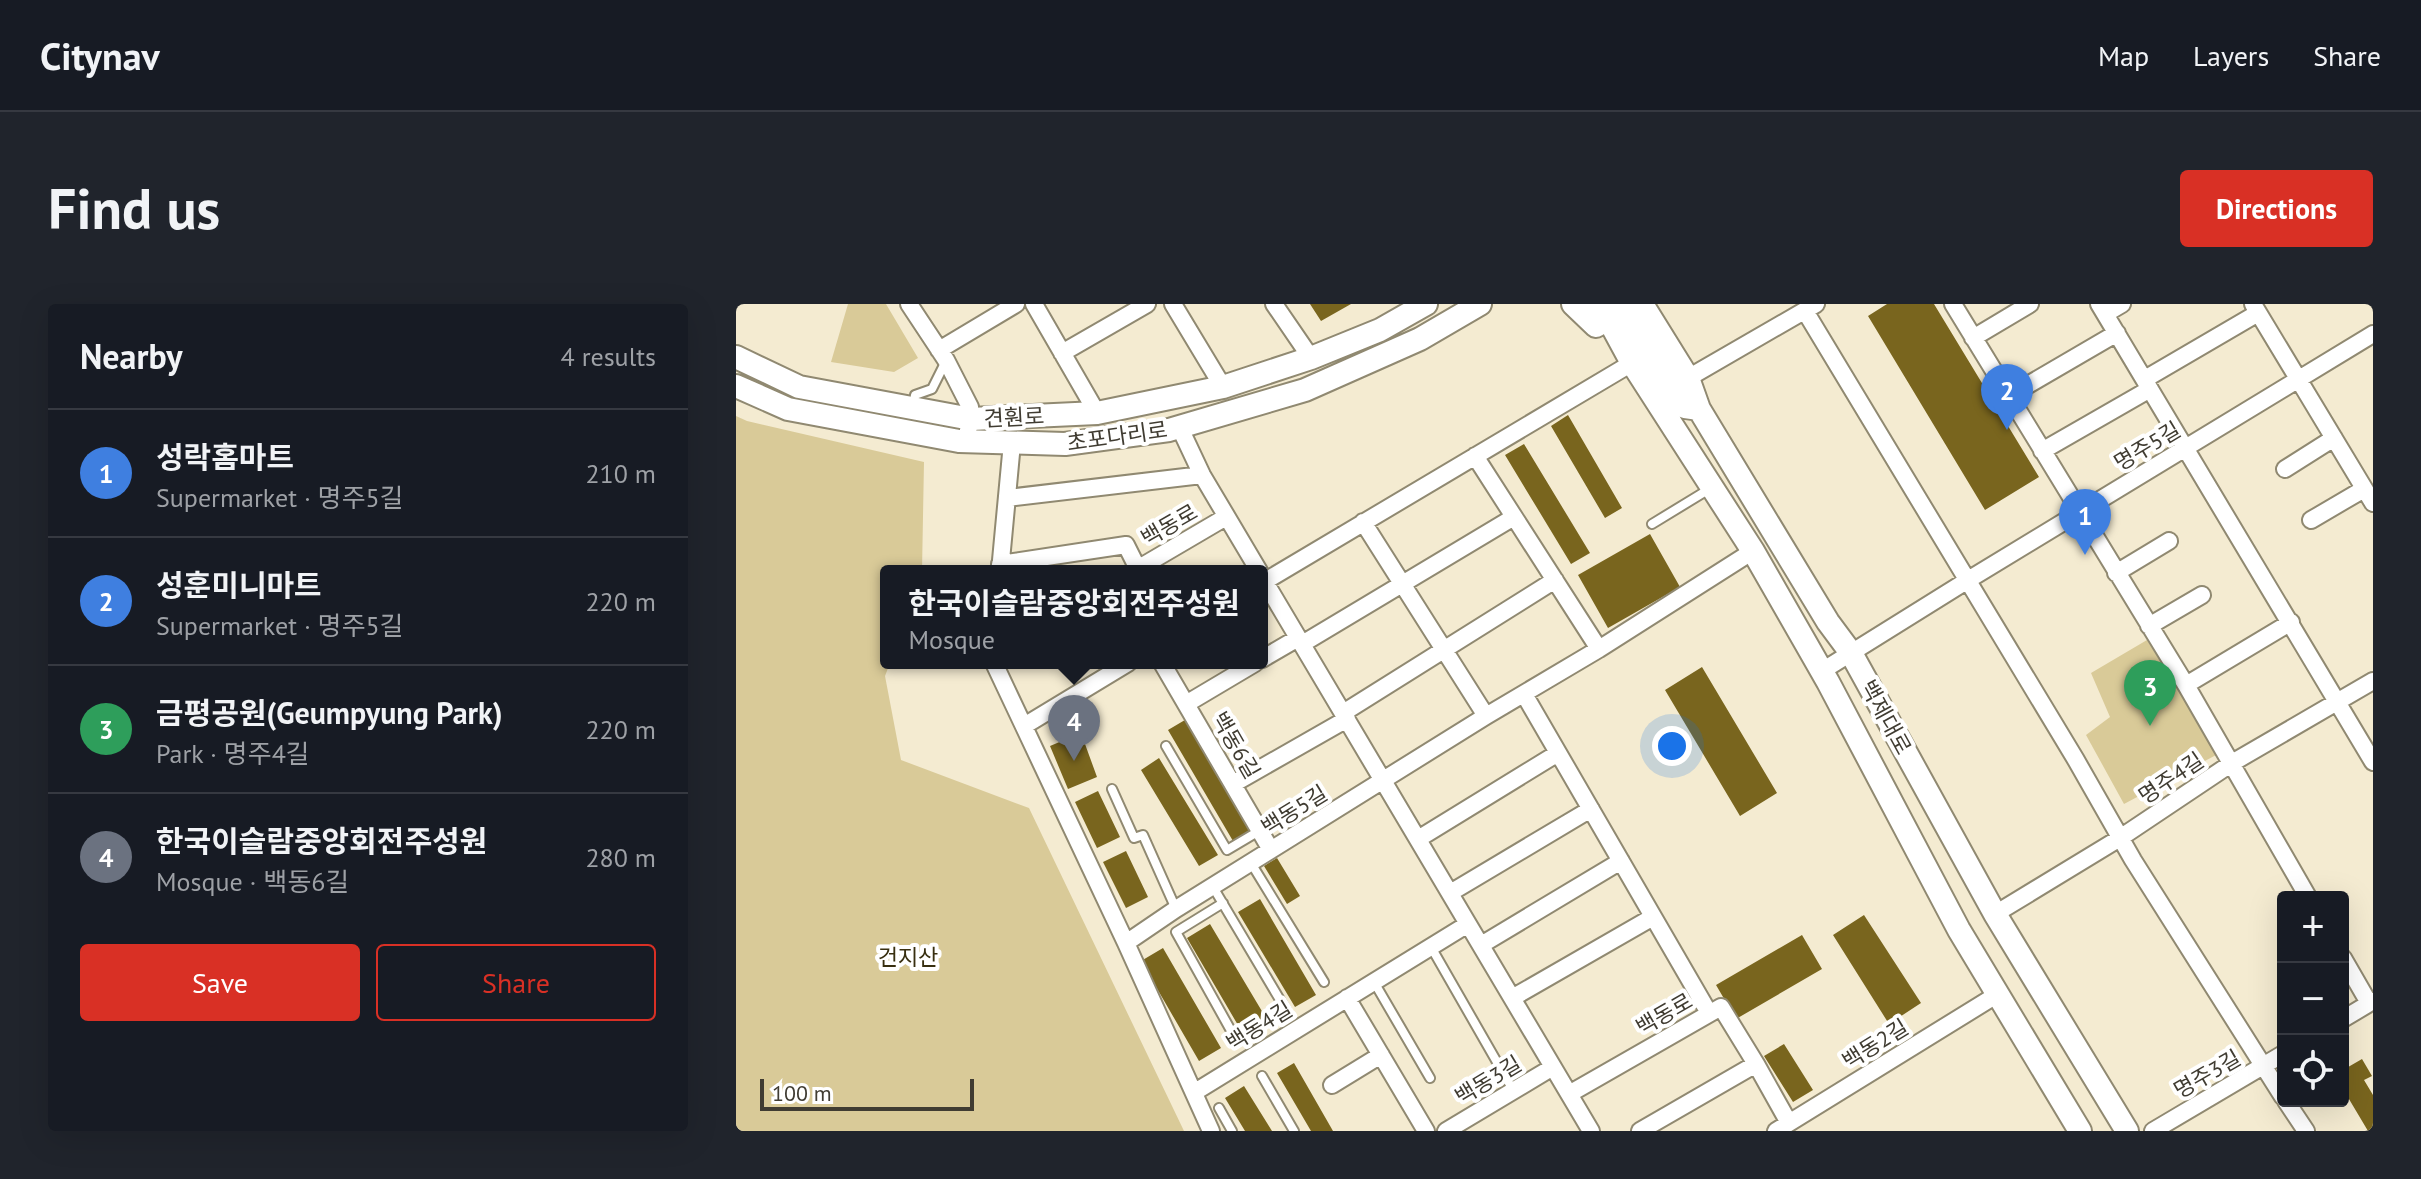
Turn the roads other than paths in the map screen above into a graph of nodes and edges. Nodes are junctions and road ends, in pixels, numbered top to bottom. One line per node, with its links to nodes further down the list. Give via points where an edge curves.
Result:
1 (909, 304): 22 (street)
2 (1016, 304): 22 (street)
3 (1034, 304): 21 (street)
4 (1147, 304): 21 (street)
5 (1173, 304): 30 (street)
6 (1274, 304): 24 (street)
7 (1426, 304): 24 (street, 견훤로)
8 (1480, 304): 36 (street, 초포다리로, via 1420,339 1305,390)
9 (1573, 304): 15 (street, via 1596,326)
10 (1953, 304): 20 (street)
11 (2030, 304): 20 (street)
12 (2122, 304): 16 (street)
13 (1811, 307): 26 (street); 64 (street)
14 (2256, 308): 27 (street); 28 (street)
15 (1609, 309): 25 (street, 백제대로); 33 (street, via 1685,407)
16 (2102, 309): 18 (street)
17 (1652, 310): 26 (street, 백제대로)
18 (2117, 333): 28 (street); 31 (street)
19 (2373, 334): 27 (street, 명주5길)
20 (1973, 338): 31 (street)
21 (1062, 353): 34 (street)
22 (943, 355): 32 (lane, via 932,389 915,395); 35 (street)
23 (736, 357): 32 (street, 견훤로, via 799,387)
24 (1311, 358): 30 (street, 견훤로)
25 (1632, 363): 42 (street); 45 (street, 백제대로)
26 (1688, 378): 33 (street, 백제대로)
27 (2298, 379): 37 (street); 40 (street, 명주5길)
28 (2148, 384): 40 (street); 41 (street)
29 (736, 386): 38 (street, 초포다리로, via 788,409)
30 (1223, 387): 34 (street, 견훤로)
31 (2009, 396): 41 (street)
32 (913, 408): 35 (street, 견훤로)
33 (1699, 409): 73 (street, 백제대로)
34 (1097, 413): 35 (street, 견훤로)
35 (971, 419): 38 (street)
36 (1179, 426): 39 (street, 초포다리로, via 1065,444); 44 (street, 백동로)
37 (2334, 438): 43 (street); 46 (street)
38 (965, 442): 39 (street, 초포다리로)
39 (1012, 443): 47 (street)
40 (2186, 448): 48 (street, 명주5길); 68 (street)
41 (2042, 451): 48 (street)
42 (1475, 456): 50 (street); 52 (street)
43 (2285, 469)
44 (1202, 475): 47 (street, 백동로); 49 (street, 백동로)
45 (1712, 488): 53 (lane); 55 (street, 백제대로)
46 (2369, 496): 51 (street)
47 (1007, 498): 56 (street)
48 (2079, 513): 61 (street); 64 (street, 명주5길)
49 (1226, 517): 59 (street, 백동로); 60 (street, 백동로)
50 (1514, 517): 63 (street); 65 (street)
51 (2311, 520)
52 (1363, 522): 62 (street); 65 (street)
53 (1652, 524)
54 (2169, 541): 61 (street)
55 (1753, 551): 71 (street, 백동5길); 79 (street, 백제대로)
56 (1000, 565)
57 (1016, 565): 58 (street, via 1126,545)
58 (1134, 565)
59 (1144, 565)
60 (1254, 565)
61 (2116, 573): 69 (street)
62 (1268, 575)
63 (1555, 580): 71 (street); 72 (street)
64 (1968, 580): 73 (street, 명주5길); 97 (street)
65 (1403, 584): 70 (street); 72 (street)
66 (1268, 588): 70 (street, 백동로)
67 (2202, 595): 69 (street)
68 (2291, 622): 81 (street); 83 (street)
69 (2149, 626): 81 (street)
70 (1300, 641): 74 (street); 85 (street, 백동로)
71 (1599, 649): 82 (street, 백동5길)
72 (1444, 650): 85 (street); 86 (street)
73 (1851, 653): 79 (street, 명주5길); 107 (street, 백제대로)
74 (1268, 656)
75 (997, 669): 87 (street)
76 (1118, 669): 87 (street)
77 (1166, 669): 84 (street, 백동6길)
78 (1245, 669): 84 (street)
79 (1822, 671): 116 (street, 백제대로)
80 (2373, 681): 83 (street, 명주4길)
81 (2186, 685): 91 (street)
82 (1524, 694): 86 (street, 백동5길); 89 (street)
83 (2335, 702): 90 (street); 91 (street, 명주4길)
84 (1186, 704): 93 (street, 백동6길)
85 (1345, 716): 92 (street, 백동로); 93 (street)
86 (1486, 716): 92 (street, 백동5길)
87 (1024, 726): 110 (street)
88 (1166, 746): 96 (lane, via 1227,850)
89 (1558, 753): 95 (street); 98 (street)
90 (2373, 762)
91 (2232, 763): 97 (street, 명주4길); 103 (street)
92 (1383, 781): 98 (street, 백동로); 99 (street, 백동5길)
93 (1233, 784): 96 (street, 백동6길)
94 (1112, 789): 106 (lane, via 1134,838 1143,835)
95 (1591, 809): 100 (street); 104 (street)
96 (1260, 831): 99 (street, 백동6길)
97 (2120, 838): 107 (street, 명주4길); 128 (street)
98 (1418, 839): 104 (street, 백동로)
99 (1271, 850): 101 (street, 백동5길)
100 (1621, 861): 108 (street); 111 (street)
101 (1251, 863): 102 (street, 백동5길); 115 (lane)
102 (1213, 886): 105 (lane); 106 (street, 백동5길)
103 (2305, 891)
104 (1450, 893): 109 (street, 백동로)
105 (1223, 903): 120 (lane); 123 (lane, via 1176,932)
106 (1176, 909): 110 (street, 백동5길)
107 (1995, 914): 147 (street, 백제대로)
108 (1653, 917): 118 (street); 121 (street)
109 (1468, 924): 111 (street, 백동로); 112 (street, 백동4길)
110 (1126, 943): 134 (street)
111 (1481, 945): 118 (street, 백동로)
112 (1431, 947): 114 (street, 백동4길); 133 (lane)
113 (2346, 963): 119 (street)
114 (1374, 981): 117 (street, 백동4길); 130 (lane)
115 (1324, 982)
116 (1998, 994): 138 (street, 백동2길); 146 (street, 백제대로)
117 (1347, 998): 124 (street); 134 (street, 백동4길)
118 (1512, 998): 127 (street, 백동로)
119 (2371, 1002): 122 (street)
120 (1286, 1010)
121 (1709, 1013): 126 (street, 백동로, via 1721,1007); 135 (street, 백동로)
122 (2349, 1015)
123 (1234, 1036)
124 (1381, 1055): 131 (street); 142 (street)
125 (2277, 1058): 128 (street, 명주3길)
126 (1756, 1064): 138 (street, 백동로); 145 (street)
127 (1553, 1067): 133 (street, 백동3길); 135 (street, 백동로)
128 (2263, 1067): 132 (street); 148 (street, 명주3길)
129 (1262, 1076): 141 (lane)
130 (1430, 1078)
131 (1332, 1085)
132 (2277, 1088)
133 (1514, 1091): 143 (street, 백동3길)
134 (1195, 1092): 139 (street)
135 (1569, 1094): 144 (street, 백동로)
136 (2290, 1107): 149 (street)
137 (1219, 1108): 140 (lane)
138 (1782, 1127)
139 (1211, 1131)
140 (1232, 1131)
141 (1294, 1131)
142 (1426, 1131)
143 (1446, 1131)
144 (1591, 1131)
145 (1640, 1131)
146 (2080, 1131)
147 (2127, 1131)
148 (2153, 1131)
149 (2306, 1131)

